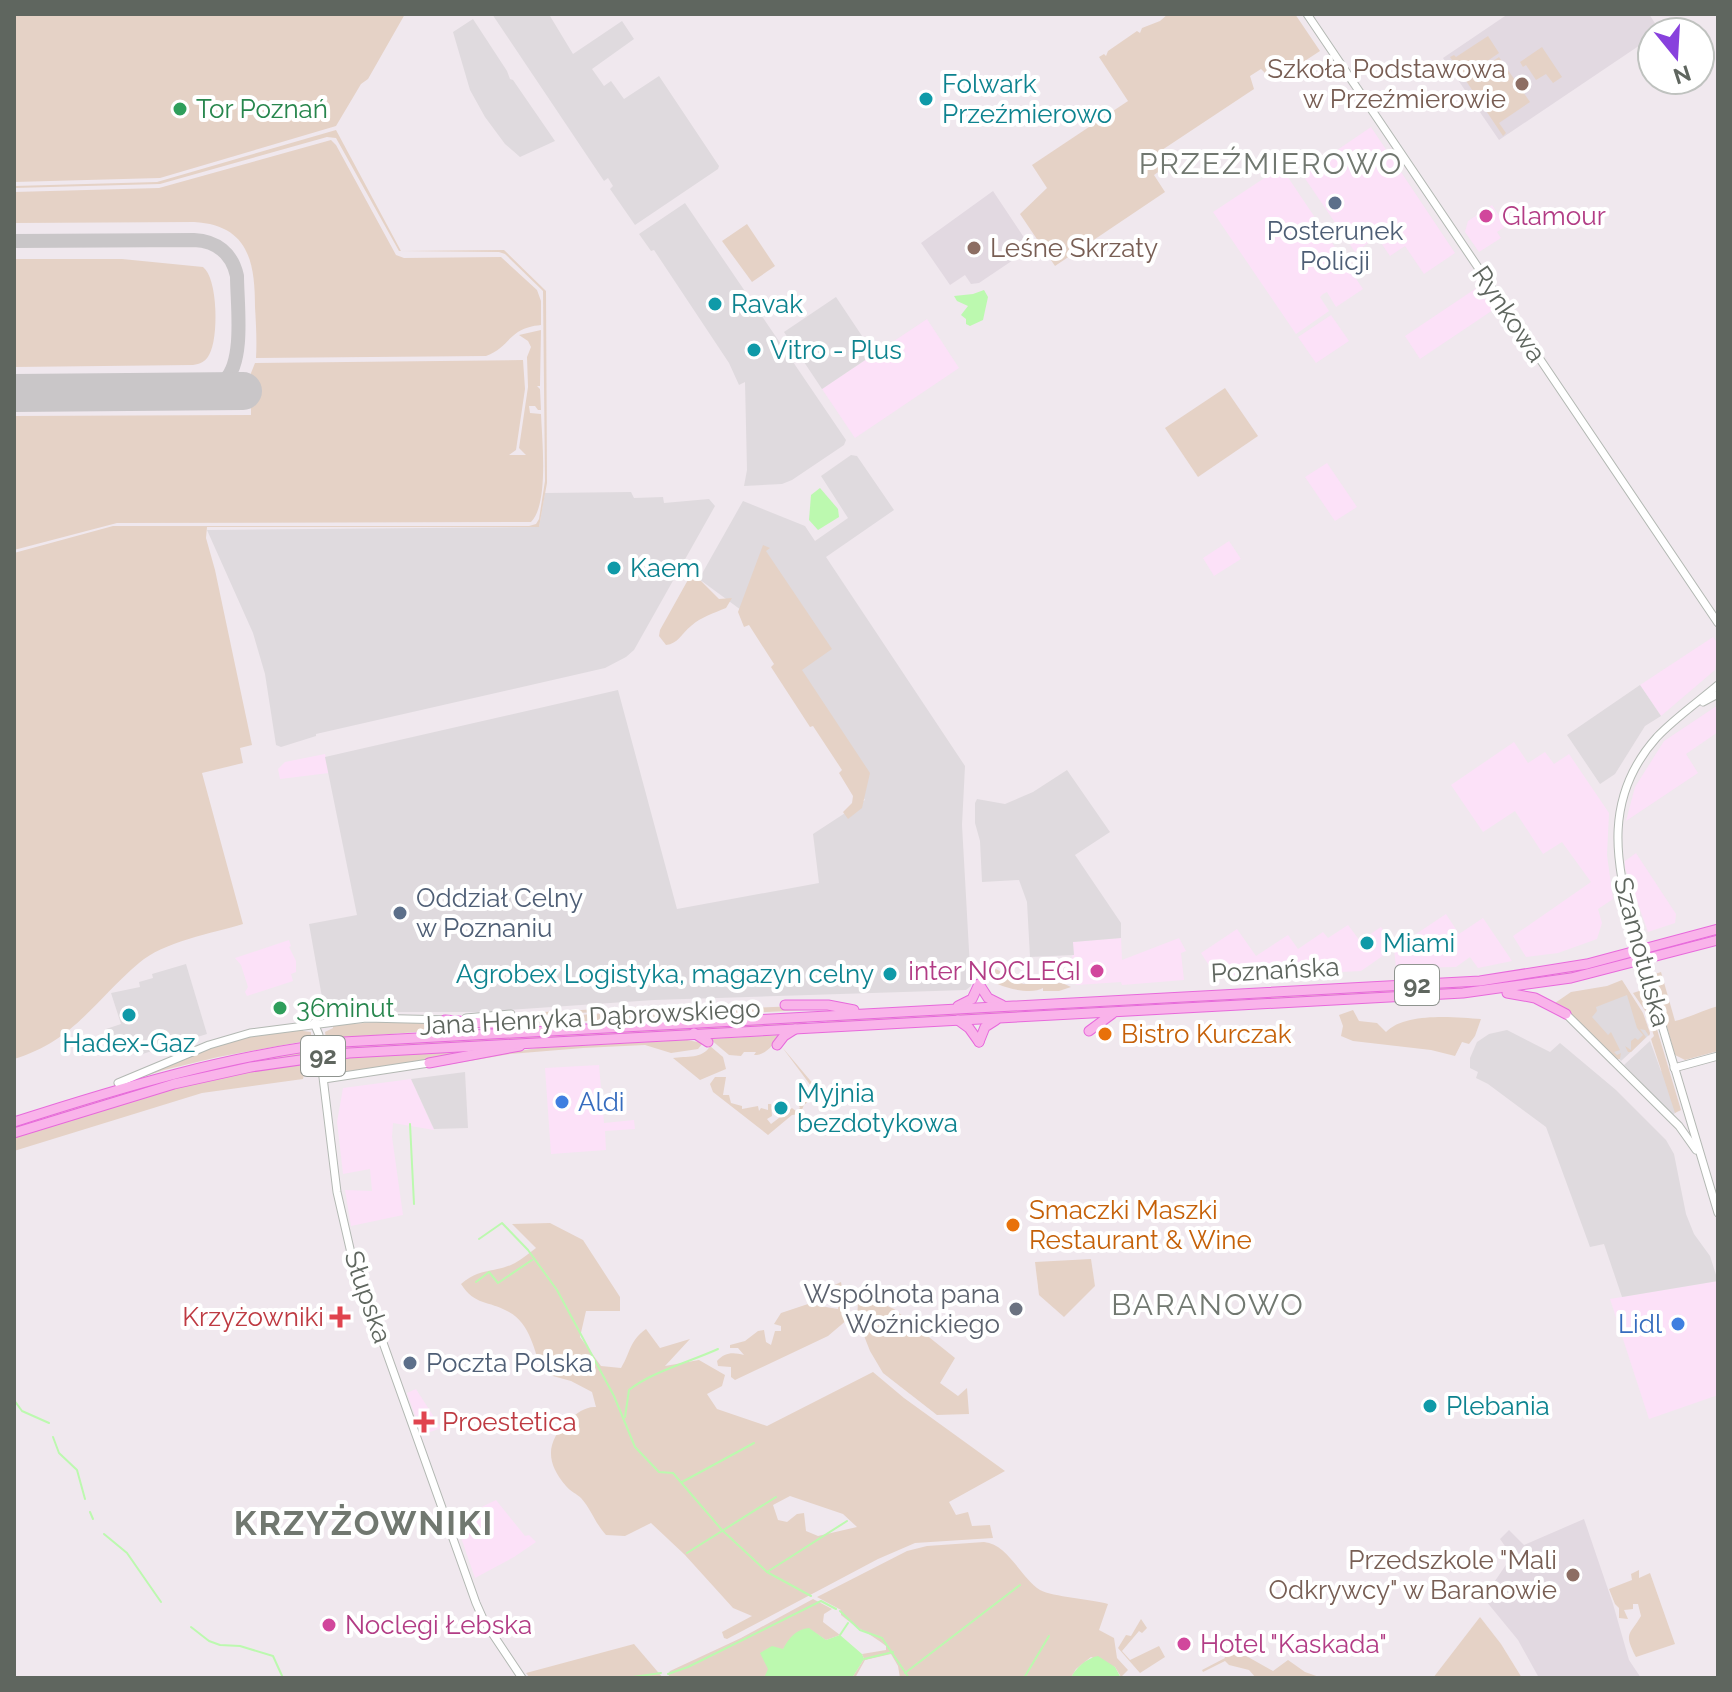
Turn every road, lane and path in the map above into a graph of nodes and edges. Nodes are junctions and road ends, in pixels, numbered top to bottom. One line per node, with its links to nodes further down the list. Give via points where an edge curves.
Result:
1 (1307, 14): 2 (street, Rynkowa)
2 (1718, 626)
3 (1718, 685): 5 (street, Szamotulska)
4 (1718, 694): 5 (street, Szamotulska)
5 (1690, 708): 31 (street, Szamotulska, bridge, via 1644,754 1630,780 1617,829 1618,864)
6 (1718, 929): 10 (main road, Poznańska / 92, via 1598,962 1500,978)
7 (1718, 940): 8 (main road, Poznańska / 92, via 1580,977)
8 (1476, 992): 12 (main road, Poznańska / 92); 15 (main road, via 1530,996)
9 (785, 1005): 13 (main road, via 828,1005)
10 (1005, 1006): 11 (main road, Poznańska / 92); 11 (main road, via 991,1000 979,984 970,1000)
11 (945, 1009): 13 (main road, Poznańska / 92)
12 (1121, 1011): 17 (main road, Poznańska / 92); 24 (main road)
13 (865, 1013): 16 (main road, Poznańska / 92)
14 (511, 1014): 18 (street)
15 (1566, 1014): 37 (street, via 1679,1126)
16 (828, 1015): 23 (main road, Jana Henryka Dąbrowskiego / 92)
17 (1007, 1017): 19 (main road, Poznańska / 92); 19 (main road, via 986,1026 979,1042)
18 (445, 1020): 20 (street, via 394,1017); 23 (main road)
19 (954, 1020): 21 (main road, Poznańska / 92)
20 (317, 1023): 32 (street, Słupska, bridge); 33 (street, via 225,1039)
21 (843, 1026): 22 (main road, Jana Henryka Dąbrowskiego / 92)
22 (800, 1028): 25 (main road, Jana Henryka Dąbrowskiego / 92); 28 (main road)
23 (553, 1029): 34 (main road, Jana Henryka Dąbrowskiego / 92, via 303,1047 197,1067)
24 (1089, 1031)
25 (694, 1033): 26 (main road, Jana Henryka Dąbrowskiego / 92); 27 (main road)
26 (539, 1041): 30 (main road); 36 (main road, Jana Henryka Dąbrowskiego / 92, via 369,1051 261,1066 165,1087)
27 (708, 1042)
28 (777, 1045)
29 (1718, 1056): 31 (street)
30 (429, 1063): 32 (street)
31 (1674, 1068): 37 (street, Szamotulska)
32 (324, 1079): 39 (street, Słupska, via 337,1192 353,1258 476,1603)
33 (118, 1083): 34 (main road)
34 (75, 1102): 35 (main road, Jana Henryka Dąbrowskiego / 92)
35 (14, 1122)
36 (14, 1133)
37 (1702, 1163): 38 (street, Szamotulska)
38 (1718, 1213)
39 (522, 1678)

